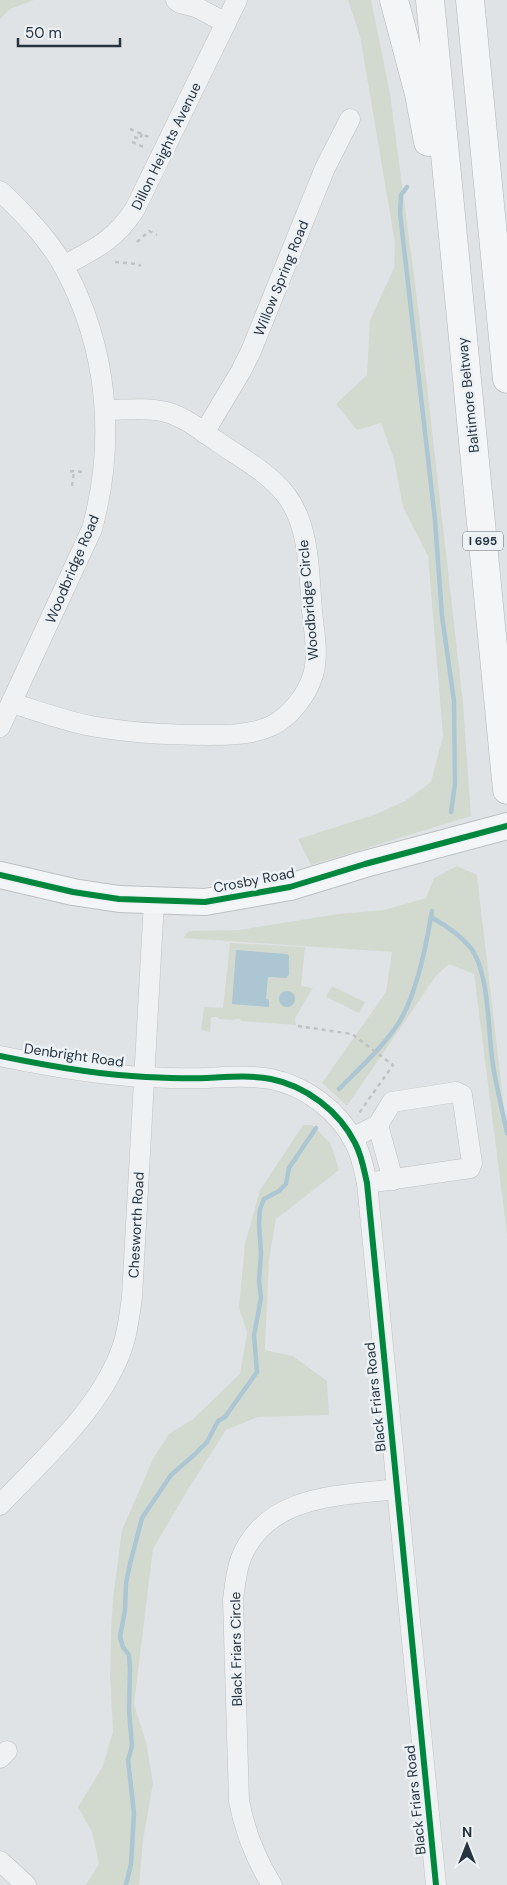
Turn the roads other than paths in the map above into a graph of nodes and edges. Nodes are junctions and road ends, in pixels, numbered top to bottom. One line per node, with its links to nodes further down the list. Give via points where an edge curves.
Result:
1 (176, 0): 6 (street)
2 (237, 0): 6 (street, Dillon Heights Avenue)
3 (394, 0): 10 (highway, via 419,94)
4 (430, 0): 10 (highway, Baltimore Beltway / I 695)
5 (470, 0): 11 (highway)
6 (226, 23): 9 (street, Dillon Heights Avenue, via 125,225 102,244)
7 (350, 120): 13 (street, Willow Spring Road, via 325,168 251,351)
8 (0, 191): 9 (street, Woodbridge Road, via 36,229)
9 (63, 266): 12 (street, Woodbridge Road, via 94,342)
10 (458, 291): 16 (highway, Baltimore Beltway / I 695)
11 (507, 379)
12 (106, 410): 13 (street, Woodbridge Circle, via 166,412); 14 (street, Woodbridge Road, via 105,470 92,529)
13 (204, 432): 14 (street, Woodbridge Circle, via 274,482 296,513 307,553 316,659 313,675 296,705 270,726 251,732 180,735 91,726)
14 (12, 703): 15 (street, Woodbridge Road)
15 (0, 727)
16 (507, 790)
17 (507, 826): 19 (main road, Crosby Road, via 290,887 205,902)
18 (0, 875): 19 (main road, Crosby Road, via 73,892)
19 (154, 901): 21 (street, Chesworth Road)
20 (0, 1056): 21 (street, Denbright Road, via 71,1070)
21 (144, 1077): 23 (street, Black Friars Road, via 245,1077 288,1083 317,1099); 27 (street, Chesworth Road, via 132,1297 124,1343 105,1386 91,1406)
22 (378, 1125): 23 (street); 24 (street); 24 (street, via 392,1102 456,1092 462,1095 472,1163 470,1168)
23 (350, 1134): 25 (street, Black Friars Road)
24 (393, 1180): 25 (street)
25 (367, 1183): 26 (street, Black Friars Road)
26 (397, 1489): 30 (street, Black Friars Circle, via 327,1497 283,1511 265,1523 251,1539 241,1559 233,1600 240,1800 250,1844); 31 (street, Black Friars Road)
27 (0, 1505)
28 (0, 1861): 29 (street)
29 (26, 1885)
30 (272, 1885)
31 (436, 1885)

